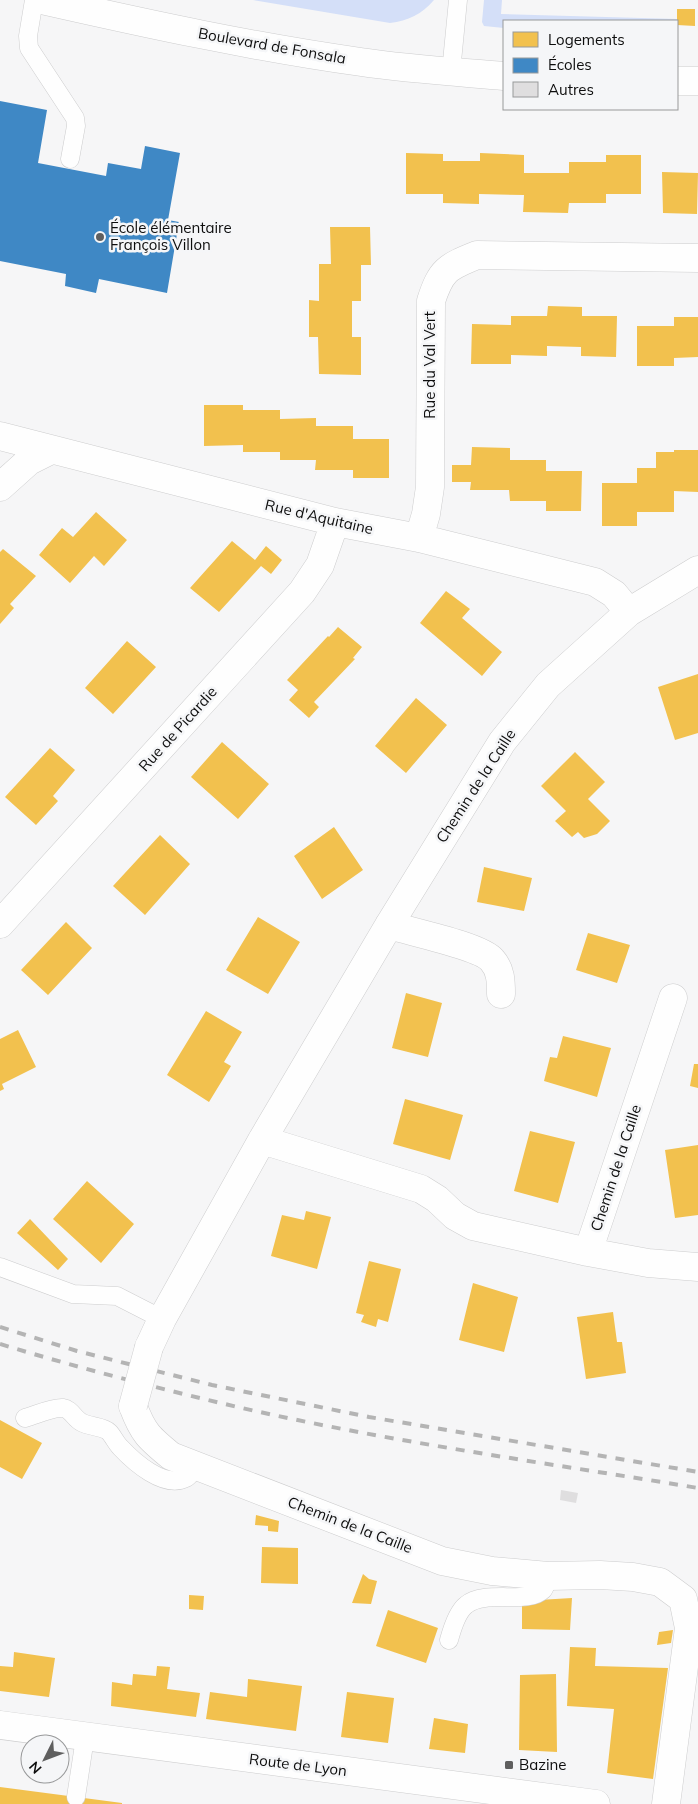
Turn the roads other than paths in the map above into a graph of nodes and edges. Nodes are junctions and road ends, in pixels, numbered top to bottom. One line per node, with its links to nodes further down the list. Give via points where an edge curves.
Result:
1 (34, 0): 9 (lane, via 29,48 74,118 76,126)
2 (42, 0): 4 (street, Boulevard de Fonsala)
3 (458, 0): 5 (lane)
4 (70, 3): 5 (street, Boulevard de Fonsala, via 245,42 362,62)
5 (450, 72): 6 (street, Boulevard de Fonsala)
6 (503, 76)
7 (678, 81): 8 (street)
8 (698, 81)
9 (70, 159)
10 (698, 258): 15 (street, Rue du Val Vert, via 476,255 454,264 438,280 431,302 430,487)
11 (1, 437): 12 (street, Rue d'Aquitaine)
12 (51, 450): 13 (street, via 28,461); 14 (street, Rue d'Aquitaine)
13 (0, 487)
14 (335, 522): 15 (street, Rue d'Aquitaine); 18 (street, Rue de Picardie, via 320,565 302,592)
15 (419, 538): 17 (street, Rue d'Aquitaine, via 595,582 614,594)
16 (698, 570): 17 (street, Chemin de la Caille)
17 (629, 612): 19 (street, Chemin de la Caille, via 548,686 502,742)
18 (0, 924)
19 (389, 925): 20 (street, via 479,951 492,960 500,976); 22 (street, Chemin de la Caille)
20 (501, 994)
21 (673, 998): 23 (street, Chemin de la Caille)
22 (262, 1140): 23 (street, Chemin de la Caille, via 422,1189 473,1226); 26 (street, Chemin de la Caille)
23 (588, 1252): 24 (street, Chemin de la Caille, via 648,1263)
24 (698, 1266)
25 (0, 1267): 26 (lane, via 72,1294 117,1296)
26 (162, 1319): 28 (street, Chemin de la Caille, bridge, via 149,1347 133,1406 140,1427 155,1443 171,1456)
27 (26, 1418): 28 (lane, via 67,1409 78,1420 108,1431 136,1464 155,1475 175,1481 187,1478)
28 (196, 1467): 29 (street, Chemin de la Caille, via 442,1561)
29 (548, 1576): 30 (lane, via 544,1590 536,1594 485,1598 466,1605); 35 (street, Chemin de la Caille, via 633,1577 660,1582 683,1599 689,1628)
30 (449, 1640)
31 (0, 1726): 32 (street, Route de Lyon)
32 (85, 1738): 33 (lane); 34 (street, Route de Lyon)
33 (76, 1797)
34 (596, 1804)
35 (666, 1804)

